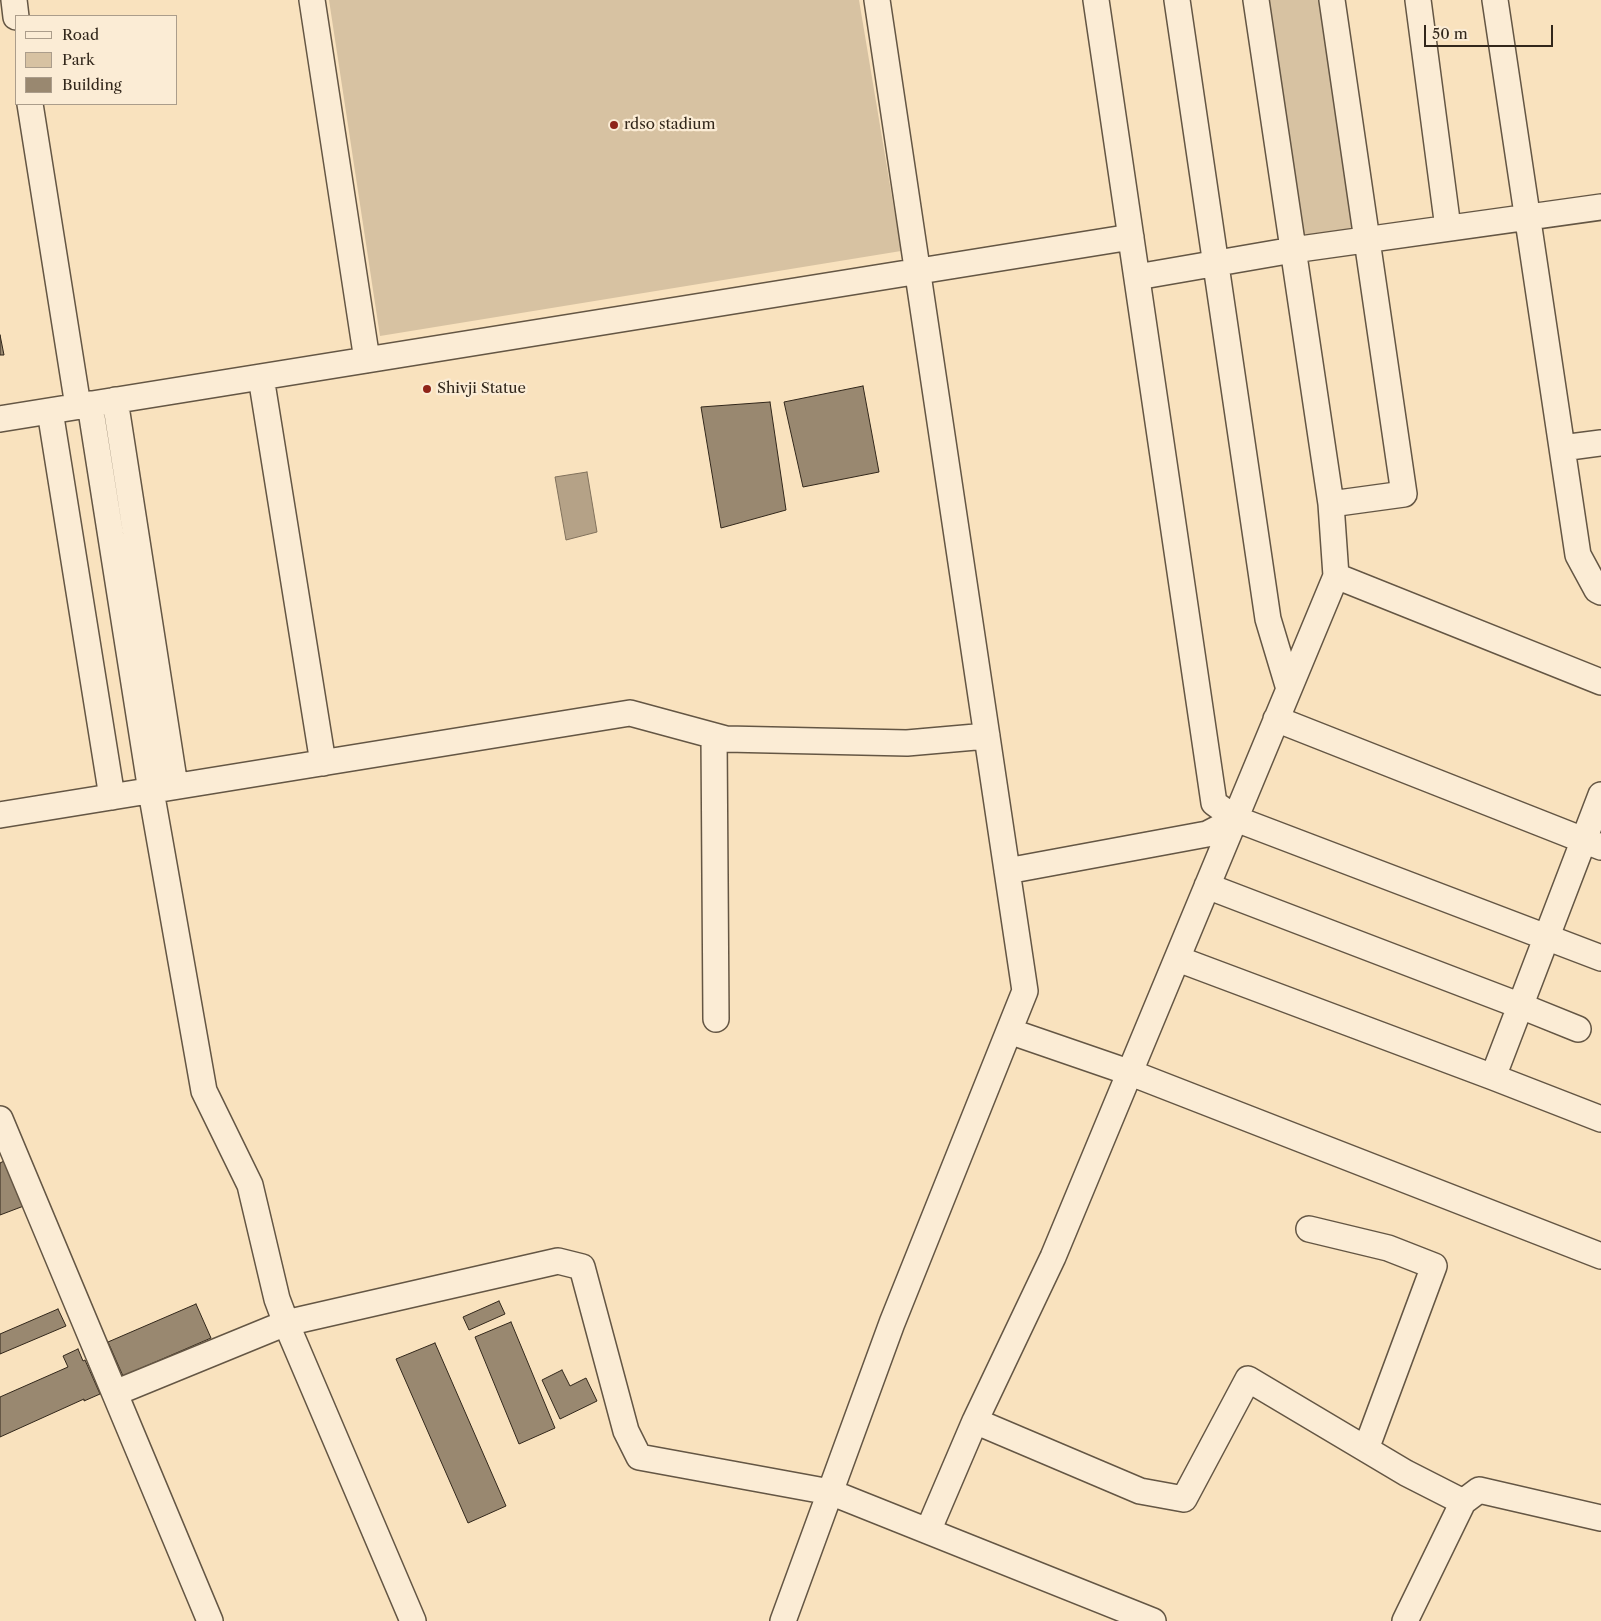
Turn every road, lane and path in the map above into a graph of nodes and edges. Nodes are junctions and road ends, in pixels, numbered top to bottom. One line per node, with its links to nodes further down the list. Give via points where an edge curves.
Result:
1 (14, 0): 10 (street)
2 (312, 0): 21 (street)
3 (877, 0): 19 (street)
4 (1096, 0): 15 (street)
5 (1177, 0): 18 (street)
6 (1256, 0): 17 (street)
7 (1332, 0): 16 (street)
8 (1418, 0): 14 (street)
9 (1500, 1): 13 (street)
10 (16, 15)
11 (30, 105): 24 (street)
12 (1601, 207): 13 (street)
13 (1528, 217): 14 (street); 28 (street)
14 (1448, 228): 16 (street)
15 (1131, 236): 19 (street); 20 (street)
16 (1367, 240): 17 (street); 29 (street, via 1404,494)
17 (1293, 250): 18 (street); 29 (street)
18 (1216, 263): 20 (street); 33 (street, via 1268,619)
19 (917, 271): 21 (street); 36 (street)
20 (1137, 277): 43 (street, via 1214,804)
21 (367, 360): 22 (street)
22 (261, 377): 23 (street); 37 (street)
23 (115, 400): 24 (street); 38 (street)
24 (84, 405): 25 (street); 39 (street)
25 (50, 411): 26 (street); 41 (street)
26 (0, 419)
27 (1601, 443): 28 (street)
28 (1562, 448): 31 (street, via 1578,555)
29 (1331, 504): 30 (street)
30 (1336, 576): 32 (street); 33 (street)
31 (1601, 592)
32 (1601, 682)
33 (1289, 689): 34 (street)
34 (1276, 719): 43 (street); 44 (street)
35 (714, 736): 36 (street, via 726,739 907,743); 37 (street, via 630,713); 51 (street)
36 (987, 736): 45 (street)
37 (323, 763): 38 (street)
38 (175, 786): 39 (street)
39 (151, 791): 41 (street); 60 (street, via 204,1091 250,1185 277,1299)
40 (1601, 795): 44 (street)
41 (112, 797): 42 (street)
42 (0, 815)
43 (1236, 819): 45 (street, via 1207,834); 46 (street); 47 (street)
44 (1592, 843): 47 (street)
45 (1007, 871): 53 (street, via 1025,991)
46 (1207, 886): 49 (street); 50 (street)
47 (1546, 938): 48 (street); 50 (street)
48 (1601, 958)
49 (1178, 959): 54 (street); 55 (street)
50 (1521, 1006): 52 (street); 55 (street)
51 (716, 1019)
52 (1578, 1029)
53 (1009, 1031): 54 (street); 64 (street, via 892,1323)
54 (1131, 1073): 59 (street); 62 (street, via 1053,1257)
55 (1493, 1077): 57 (street)
56 (0, 1119): 61 (street)
57 (1601, 1119)
58 (1309, 1229): 63 (street, via 1388,1248 1434,1266)
59 (1601, 1256)
60 (286, 1323): 61 (street); 64 (street, via 558,1261 582,1267 626,1431 639,1457); 69 (street)
61 (115, 1393): 68 (street)
62 (975, 1421): 63 (street, via 1140,1491 1184,1499 1248,1379); 67 (street)
63 (1366, 1449): 65 (street)
64 (830, 1492): 67 (street); 70 (street)
65 (1463, 1502): 66 (street, via 1479,1490); 72 (street)
66 (1601, 1518)
67 (928, 1531): 71 (street)
68 (210, 1621)
69 (413, 1621)
70 (783, 1621)
71 (1153, 1621)
72 (1405, 1621)

